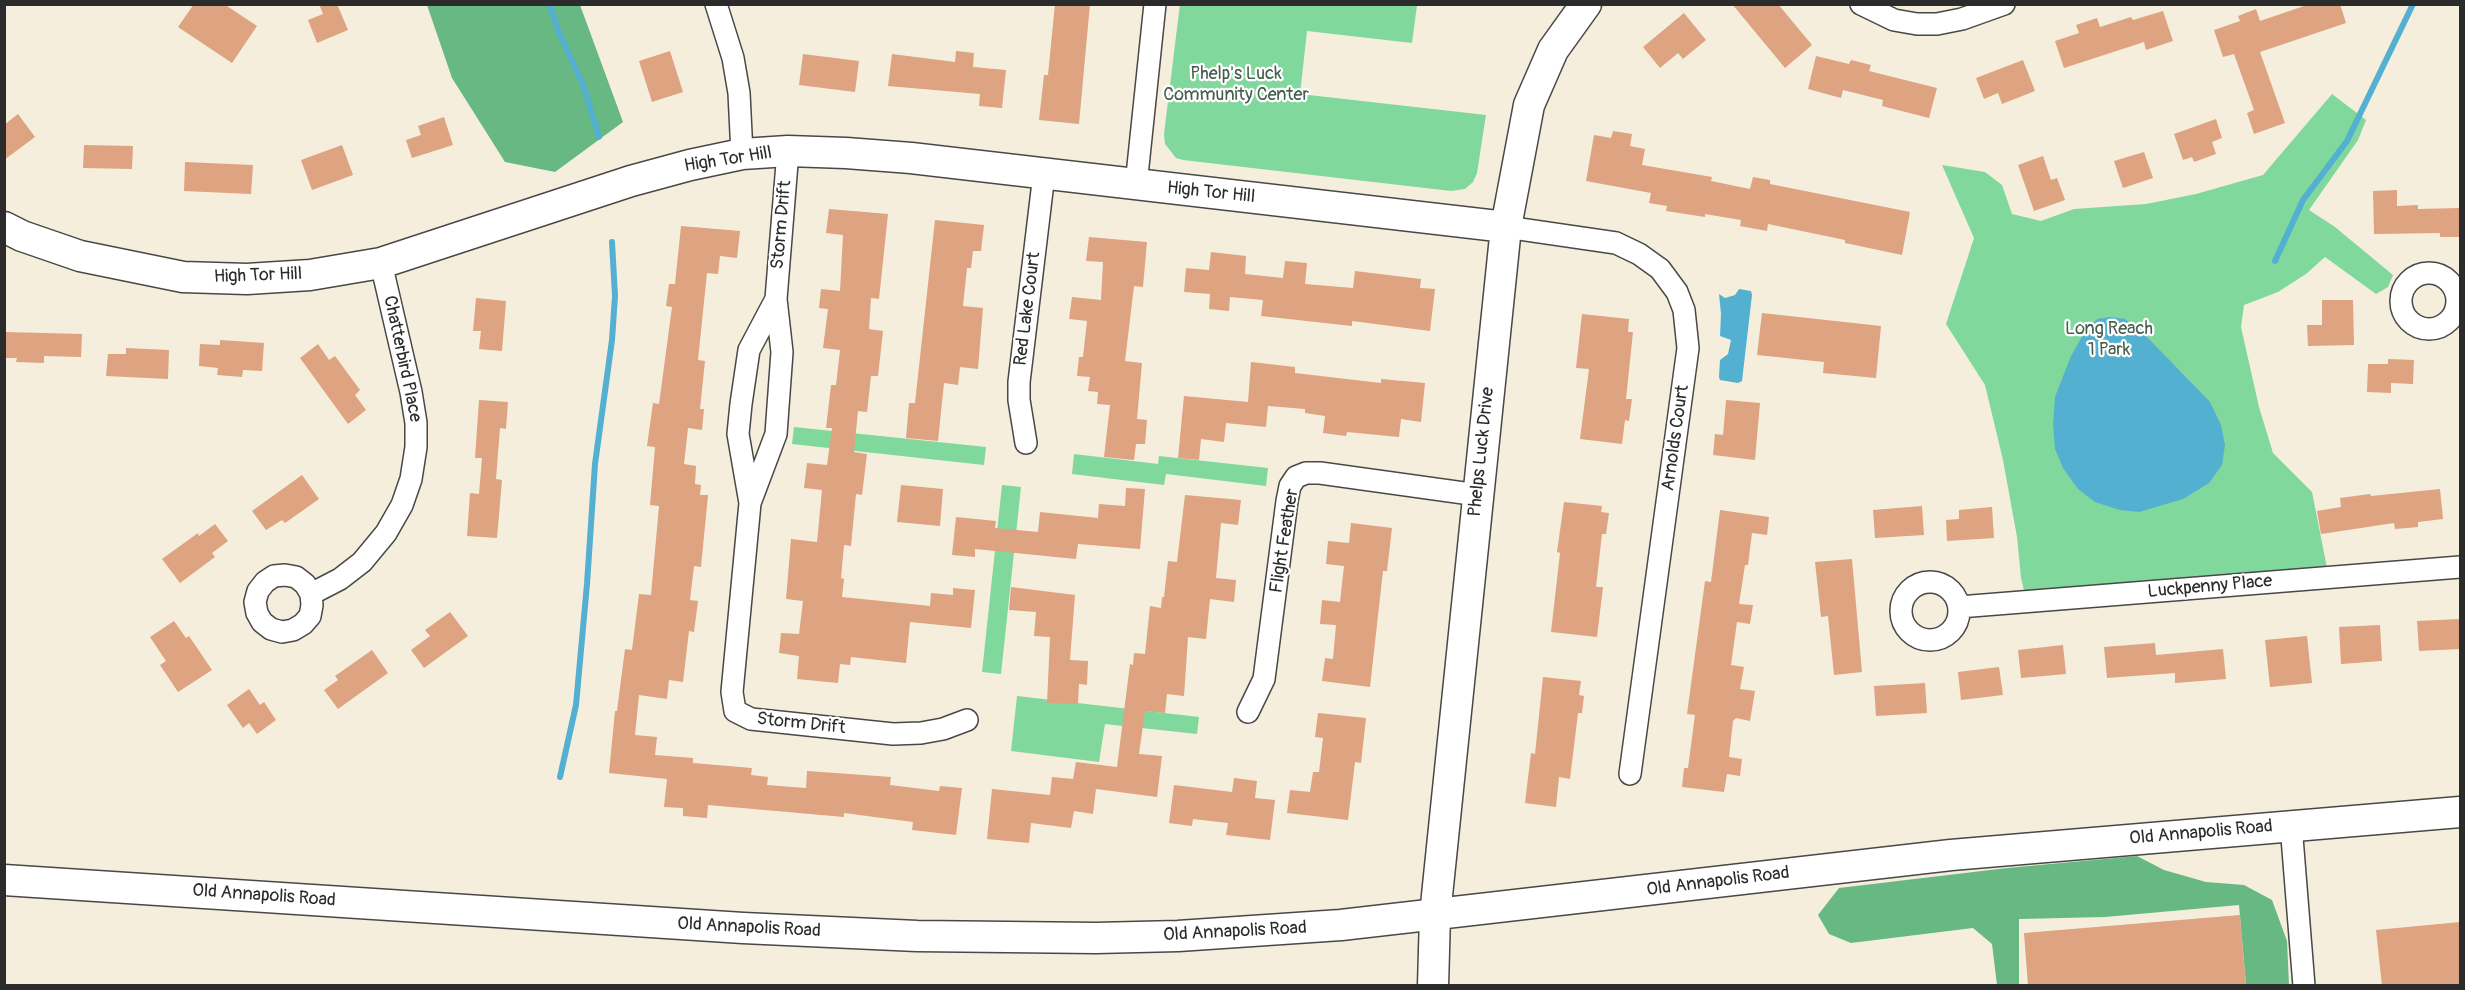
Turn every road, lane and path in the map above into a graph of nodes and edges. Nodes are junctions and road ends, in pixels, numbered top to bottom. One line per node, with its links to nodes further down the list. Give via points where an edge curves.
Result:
1 (716, 4): 7 (street, via 733,58)
2 (1155, 4): 9 (street)
3 (1586, 4): 11 (street, Phelps Luck Drive, via 1553,50 1529,105)
4 (1861, 4): 5 (street, via 1894,20 1917,24 1962,19)
5 (2004, 4)
6 (788, 152): 7 (street, High Tor Hill); 8 (street, High Tor Hill, via 911,158); 13 (street, Storm Drift)
7 (742, 154): 12 (street, High Tor Hill, via 631,181)
8 (1044, 174): 9 (street, High Tor Hill); 14 (street, Red Lake Court, via 1019,382)
9 (1136, 184): 11 (street, High Tor Hill)
10 (4, 227): 12 (street, High Tor Hill, via 80,256 183,277 247,279 310,275)
11 (1506, 227): 15 (street, Phelps Luck Drive); 22 (street, Arnolds Court, via 1616,243 1660,269 1677,292 1684,310 1688,348)
12 (381, 262): 18 (street, Chatterbird Place, via 417,423 411,478 386,533 362,562)
13 (776, 299): 16 (street, Storm Drift, via 782,352 776,434); 16 (street, Storm Drift, via 749,350 741,404 738,434)
14 (1026, 443)
15 (1478, 495): 20 (street, Flight Feather, via 1320,473 1296,477 1287,501 1264,679); 26 (street, Phelps Luck Drive)
16 (750, 503): 21 (street, Storm Drift, via 732,692 735,711 751,719 893,734 943,729)
17 (2460, 567): 19 (street, Luckpenny Place)
18 (311, 594)
19 (1959, 608)
20 (1248, 712)
21 (967, 720)
22 (1630, 774)
23 (2460, 812): 24 (street, Old Annapolis Road)
24 (2291, 825): 26 (street, Old Annapolis Road, via 1951,855); 28 (street)
25 (4, 880): 26 (street, Old Annapolis Road, via 743,928 976,937 1178,936)
26 (1436, 915): 27 (street, Phelps Luck Drive)
27 (1433, 986)
28 (2304, 986)

